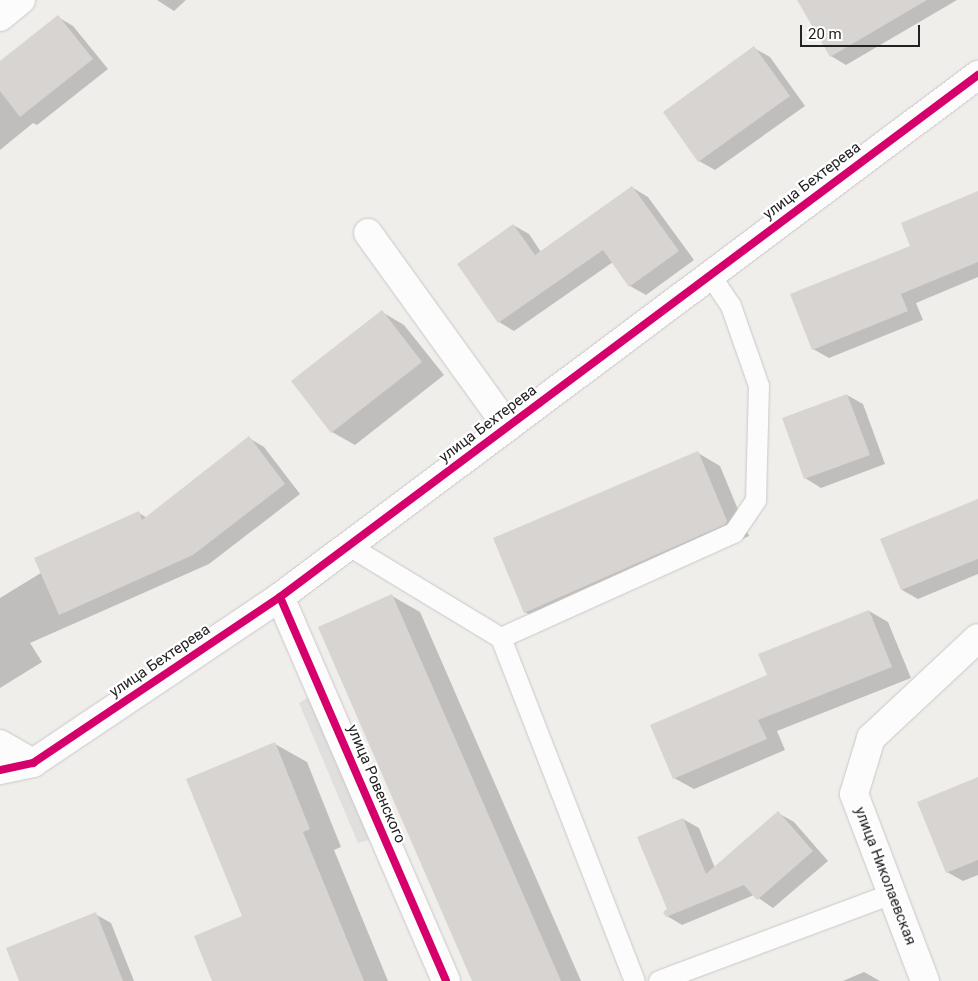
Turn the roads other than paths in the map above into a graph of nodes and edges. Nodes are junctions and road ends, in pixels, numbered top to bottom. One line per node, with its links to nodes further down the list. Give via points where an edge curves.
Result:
1 (21, 0): 2 (street)
2 (0, 16)
3 (976, 83): 5 (street, улица Бехтерева)
4 (368, 233): 6 (street)
5 (710, 275): 6 (street, улица Бехтерева); 9 (lane, via 731,306 759,386 756,500 734,533)
6 (508, 427): 7 (street, улица Бехтерева)
7 (349, 546): 8 (street, улица Бехтерева); 9 (lane)
8 (280, 597): 12 (street, улица Бехтерева); 15 (street, улица Ровенского)
9 (501, 638): 16 (lane)
10 (978, 638): 14 (street, улица Николаевская, via 871,738 854,794)
11 (0, 744): 12 (street)
12 (33, 764): 13 (street, улица Бехтерева)
13 (0, 770)
14 (892, 894): 17 (lane); 18 (street, улица Николаевская)
15 (446, 981)
16 (635, 981)
17 (659, 981)
18 (925, 981)

